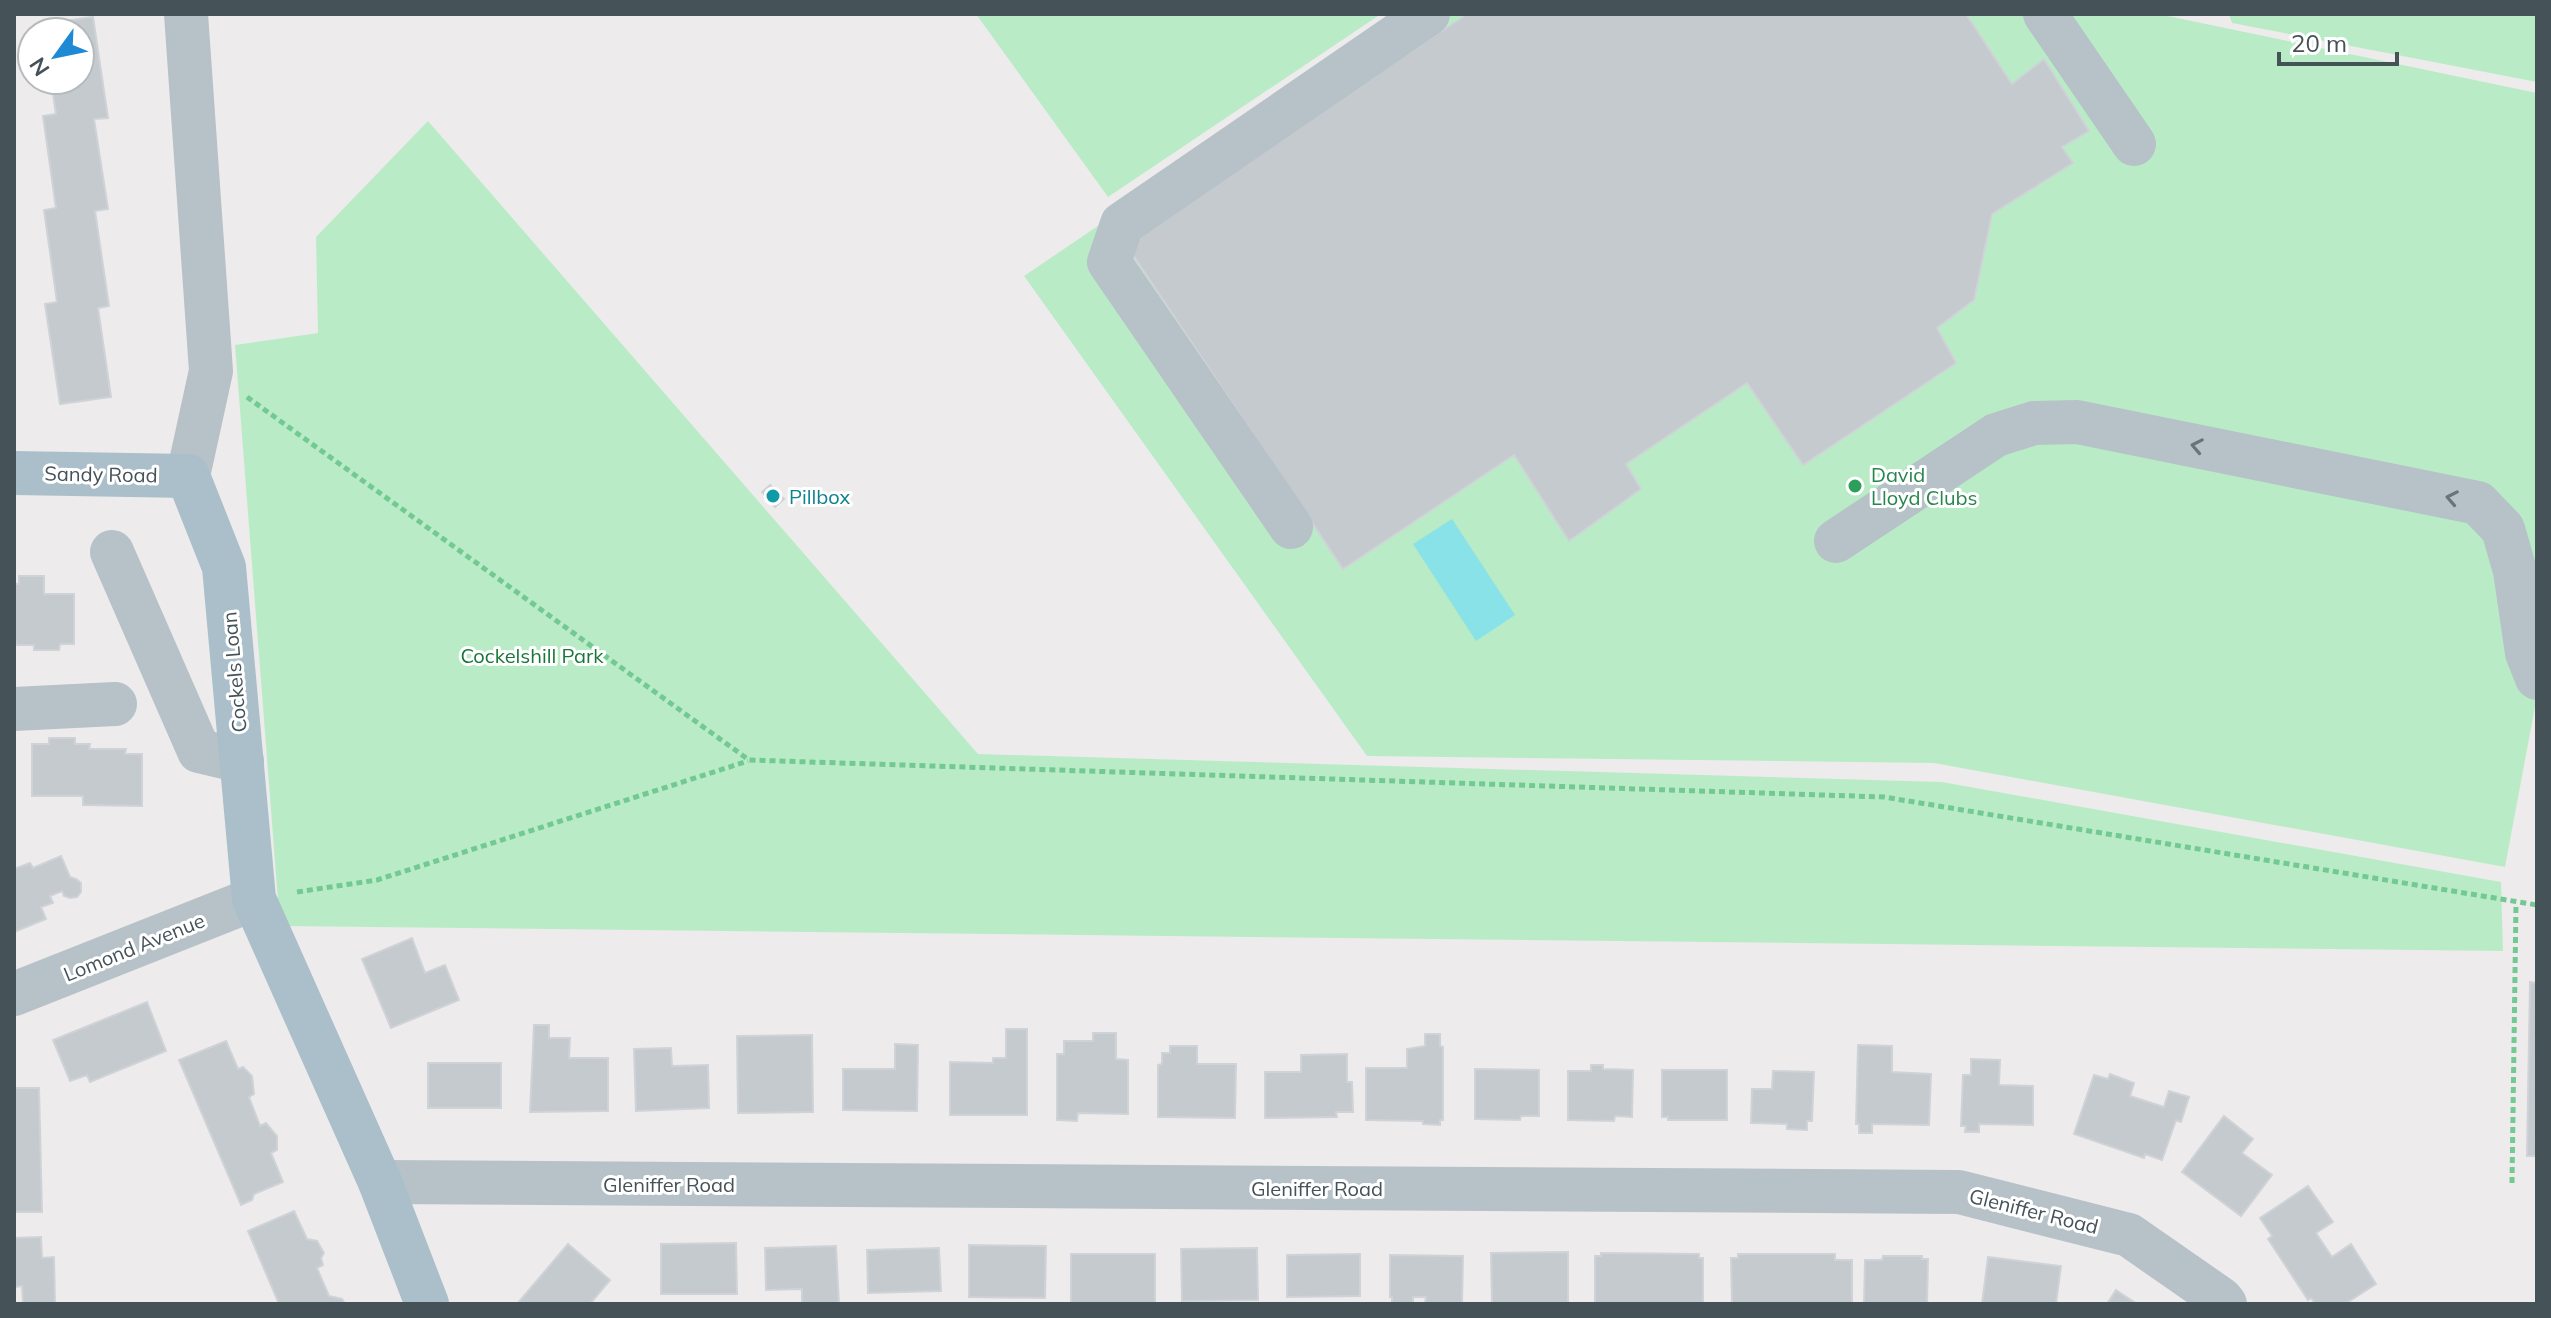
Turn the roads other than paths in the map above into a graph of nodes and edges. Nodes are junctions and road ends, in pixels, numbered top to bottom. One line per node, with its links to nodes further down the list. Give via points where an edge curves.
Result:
1 (186, 14): 6 (street, via 211,371)
2 (1428, 14): 7 (street, via 1122,224 1109,262)
3 (2045, 14): 4 (street)
4 (2134, 144)
5 (14, 473): 6 (main road, Sandy Road)
6 (188, 476): 13 (main road, Cockels Loan, via 224,567)
7 (1291, 527)
8 (1836, 541): 10 (street, one-way to 8, via 2527,653 2503,529 2478,503 2077,422 2034,423 1996,435)
9 (112, 552): 13 (street, via 199,751)
10 (2537, 678)
11 (115, 704): 12 (street)
12 (14, 709)
13 (242, 761): 14 (main road, Cockels Loan)
14 (254, 899): 15 (street, Lomond Avenue); 16 (main road, Cockels Loan)
15 (14, 994)
16 (380, 1182): 17 (main road, Cockels Loan); 18 (street, Gleniffer Road, via 1959,1192 2129,1235)
17 (427, 1304)
18 (2225, 1304)

